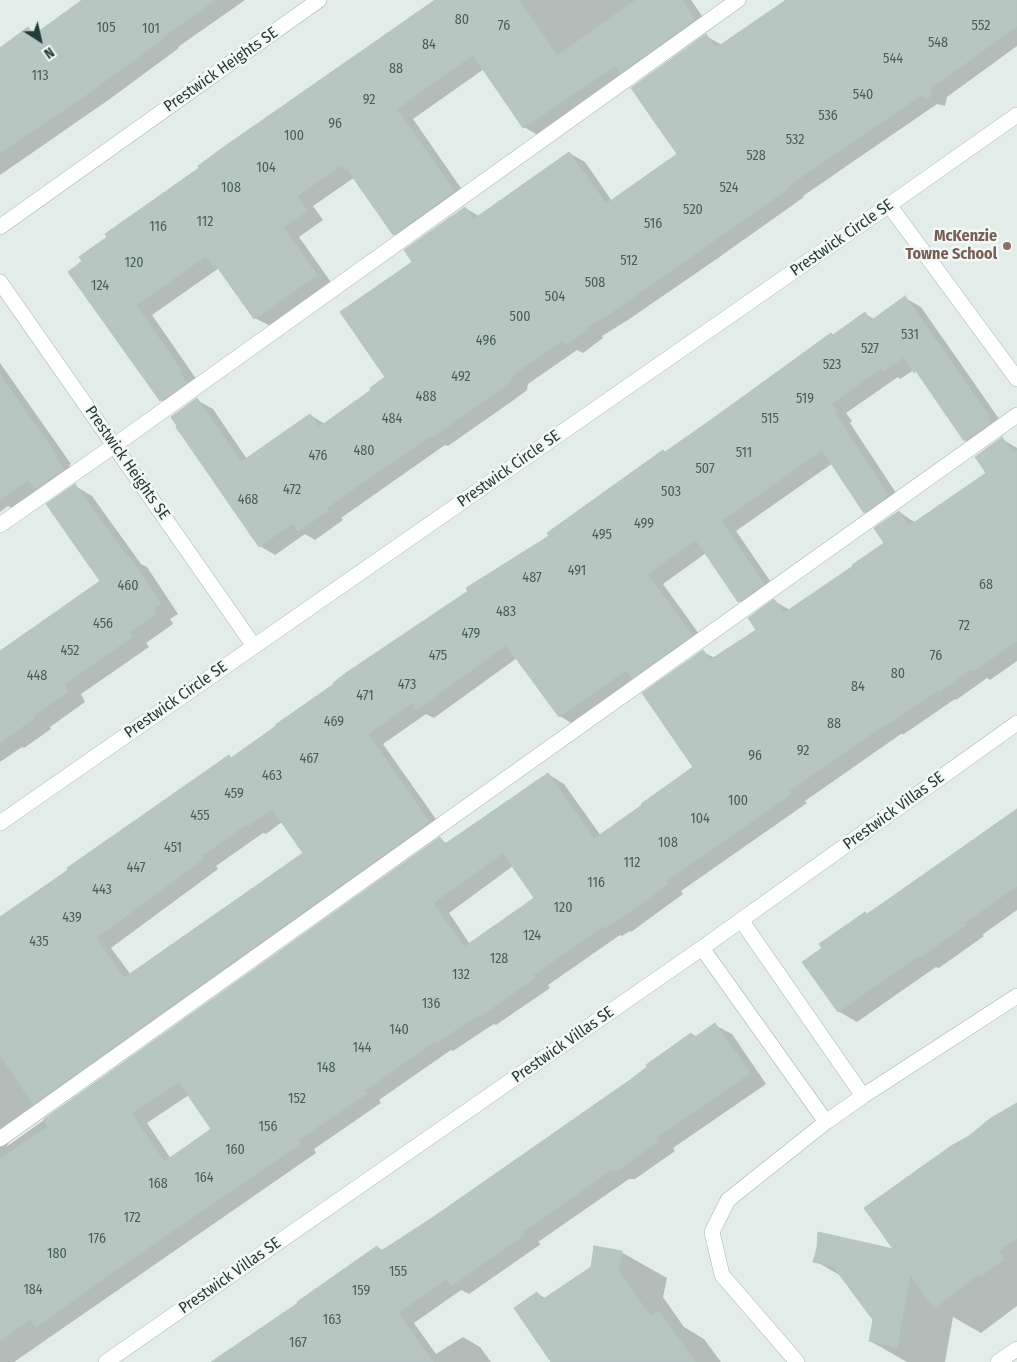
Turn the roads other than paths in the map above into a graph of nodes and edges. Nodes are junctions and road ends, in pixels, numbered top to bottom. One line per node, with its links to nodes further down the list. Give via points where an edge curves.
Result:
1 (319, 0): 5 (street, Prestwick Heights SE)
2 (738, 0): 9 (street)
3 (1017, 115): 4 (street, Prestwick Circle SE)
4 (889, 206): 7 (street); 11 (street, Prestwick Circle SE)
5 (0, 227)
6 (0, 282): 9 (street, Prestwick Heights SE)
7 (1017, 379)
8 (1017, 416): 19 (street)
9 (115, 445): 10 (street); 11 (street, Prestwick Heights SE)
10 (0, 525)
11 (254, 646): 13 (street, Prestwick Circle SE)
12 (1017, 723): 14 (street, Prestwick Villas SE)
13 (0, 823)
14 (741, 920): 15 (street, Prestwick Villas SE); 17 (street)
15 (702, 948): 18 (street); 21 (street, Prestwick Villas SE)
16 (1017, 996): 17 (street)
17 (863, 1096): 18 (street)
18 (826, 1122): 22 (street, via 728,1200 712,1232 722,1275)
19 (0, 1139)
20 (1017, 1349): 23 (street)
21 (106, 1362)
22 (797, 1362)
23 (998, 1362)

